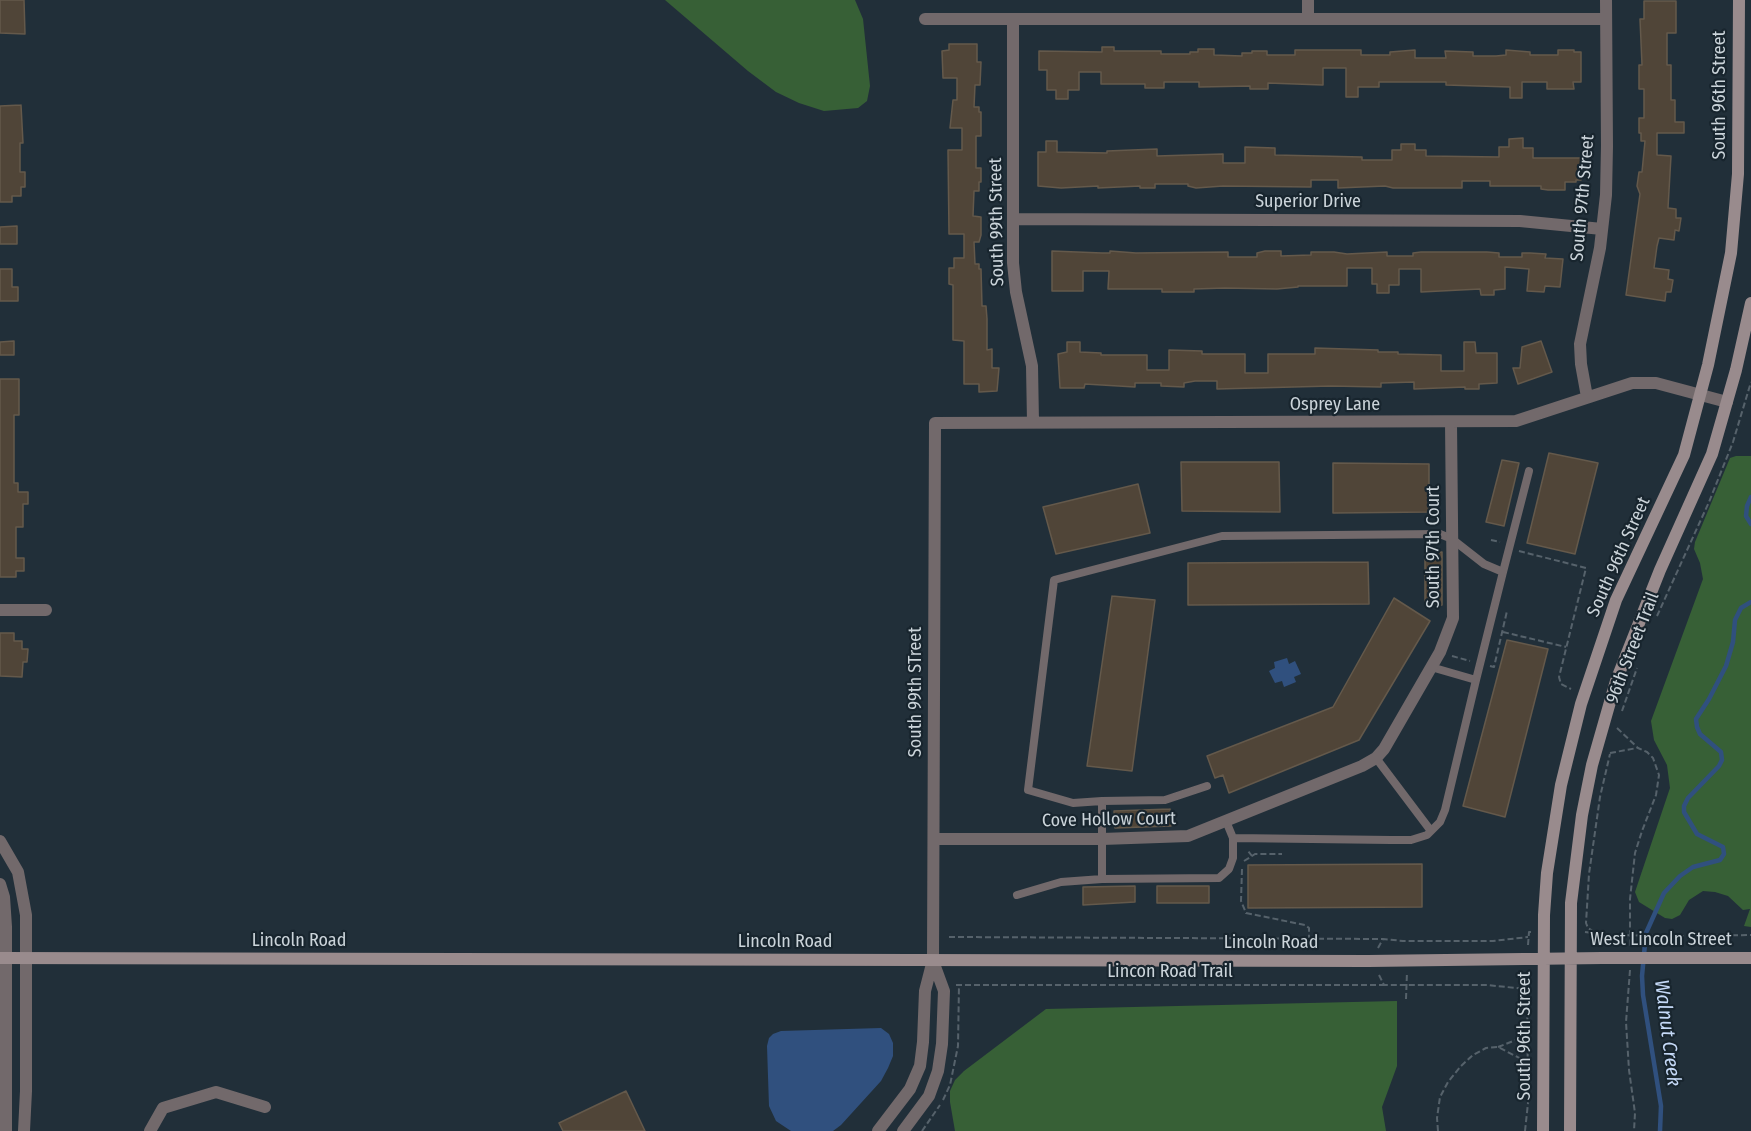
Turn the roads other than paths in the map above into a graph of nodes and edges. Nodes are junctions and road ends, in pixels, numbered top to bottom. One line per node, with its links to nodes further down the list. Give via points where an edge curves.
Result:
1 (1308, 0): 6 (street)
2 (1606, 0): 7 (street, South 97th Street)
3 (1739, 0): 11 (main road, South 96th Street, via 1738,174 1731,253)
4 (925, 19): 5 (street)
5 (1013, 19): 6 (street); 8 (street, South 99th Street)
6 (1308, 19): 7 (street)
7 (1606, 20): 9 (street, South 97th Street, via 1607,146)
8 (1013, 219): 9 (street, Superior Drive, via 1520,221); 14 (street, South 99th Street, via 1014,273 1032,366)
9 (1602, 229): 12 (street, South 97th Street, via 1580,344)
10 (1751, 303): 13 (main road)
11 (1700, 395): 12 (street, Osprey Lane, via 1656,384 1632,383); 13 (street, Osprey Lane); 38 (main road, South 96th Street, via 1684,455 1616,600 1581,704 1552,832)
12 (1587, 397): 16 (street, Osprey Lane, via 1516,421)
13 (1727, 402): 39 (main road, via 1712,454 1660,570 1604,718 1576,855)
14 (1033, 422): 15 (street, Osprey Lane); 16 (street, Osprey Lane)
15 (935, 423): 30 (street, South 99th STreet)
16 (1451, 423): 18 (street, South 97th Court)
17 (1529, 471): 19 (lane)
18 (1452, 539): 19 (lane, via 1479,561); 22 (street, South 97th Court, via 1453,618); 26 (lane, via 1440,534 1222,536 1054,580 1028,790 1073,803)
19 (1503, 572): 23 (lane)
20 (0, 610): 21 (street)
21 (46, 610)
22 (1431, 667): 23 (lane); 24 (street, South 97th Court)
23 (1476, 680): 28 (lane, via 1445,810)
24 (1376, 758): 27 (street, Cove Hollow Court); 28 (lane)
25 (1207, 786): 26 (lane, via 1165,800)
26 (1102, 801): 31 (lane)
27 (1226, 821): 29 (lane); 31 (street, Cove Hollow Court, via 1188,836)
28 (1431, 831): 29 (lane, via 1411,840)
29 (1233, 838): 33 (lane, via 1233,858 1229,869 1219,878)
30 (934, 839): 31 (street, Cove Hollow Court); 41 (street, South 99th STreet)
31 (1102, 839): 33 (lane)
32 (0, 841): 37 (street, via 18,872 23,893)
33 (1102, 879): 35 (lane, via 1061,882)
34 (0, 884): 36 (street, via 6,927)
35 (1017, 895)
36 (3, 958): 37 (main road, Lincoln Road); 43 (street)
37 (26, 958): 41 (main road, Lincoln Road); 44 (street)
38 (1544, 958): 39 (main road, Lincoln Road); 41 (main road, Lincoln Road); 48 (main road, South 96th Street)
39 (1571, 958): 40 (main road, West Lincoln Street, bridge); 49 (main road)
40 (1751, 958)
41 (933, 960): 46 (street, via 925,991 920,1066 910,1089); 47 (street, via 944,991 938,1071 929,1096)
42 (265, 1107): 45 (street, via 216,1092 163,1108)
43 (6, 1131)
44 (24, 1131)
45 (150, 1131)
46 (878, 1131)
47 (903, 1131)
48 (1543, 1131)
49 (1570, 1131)

